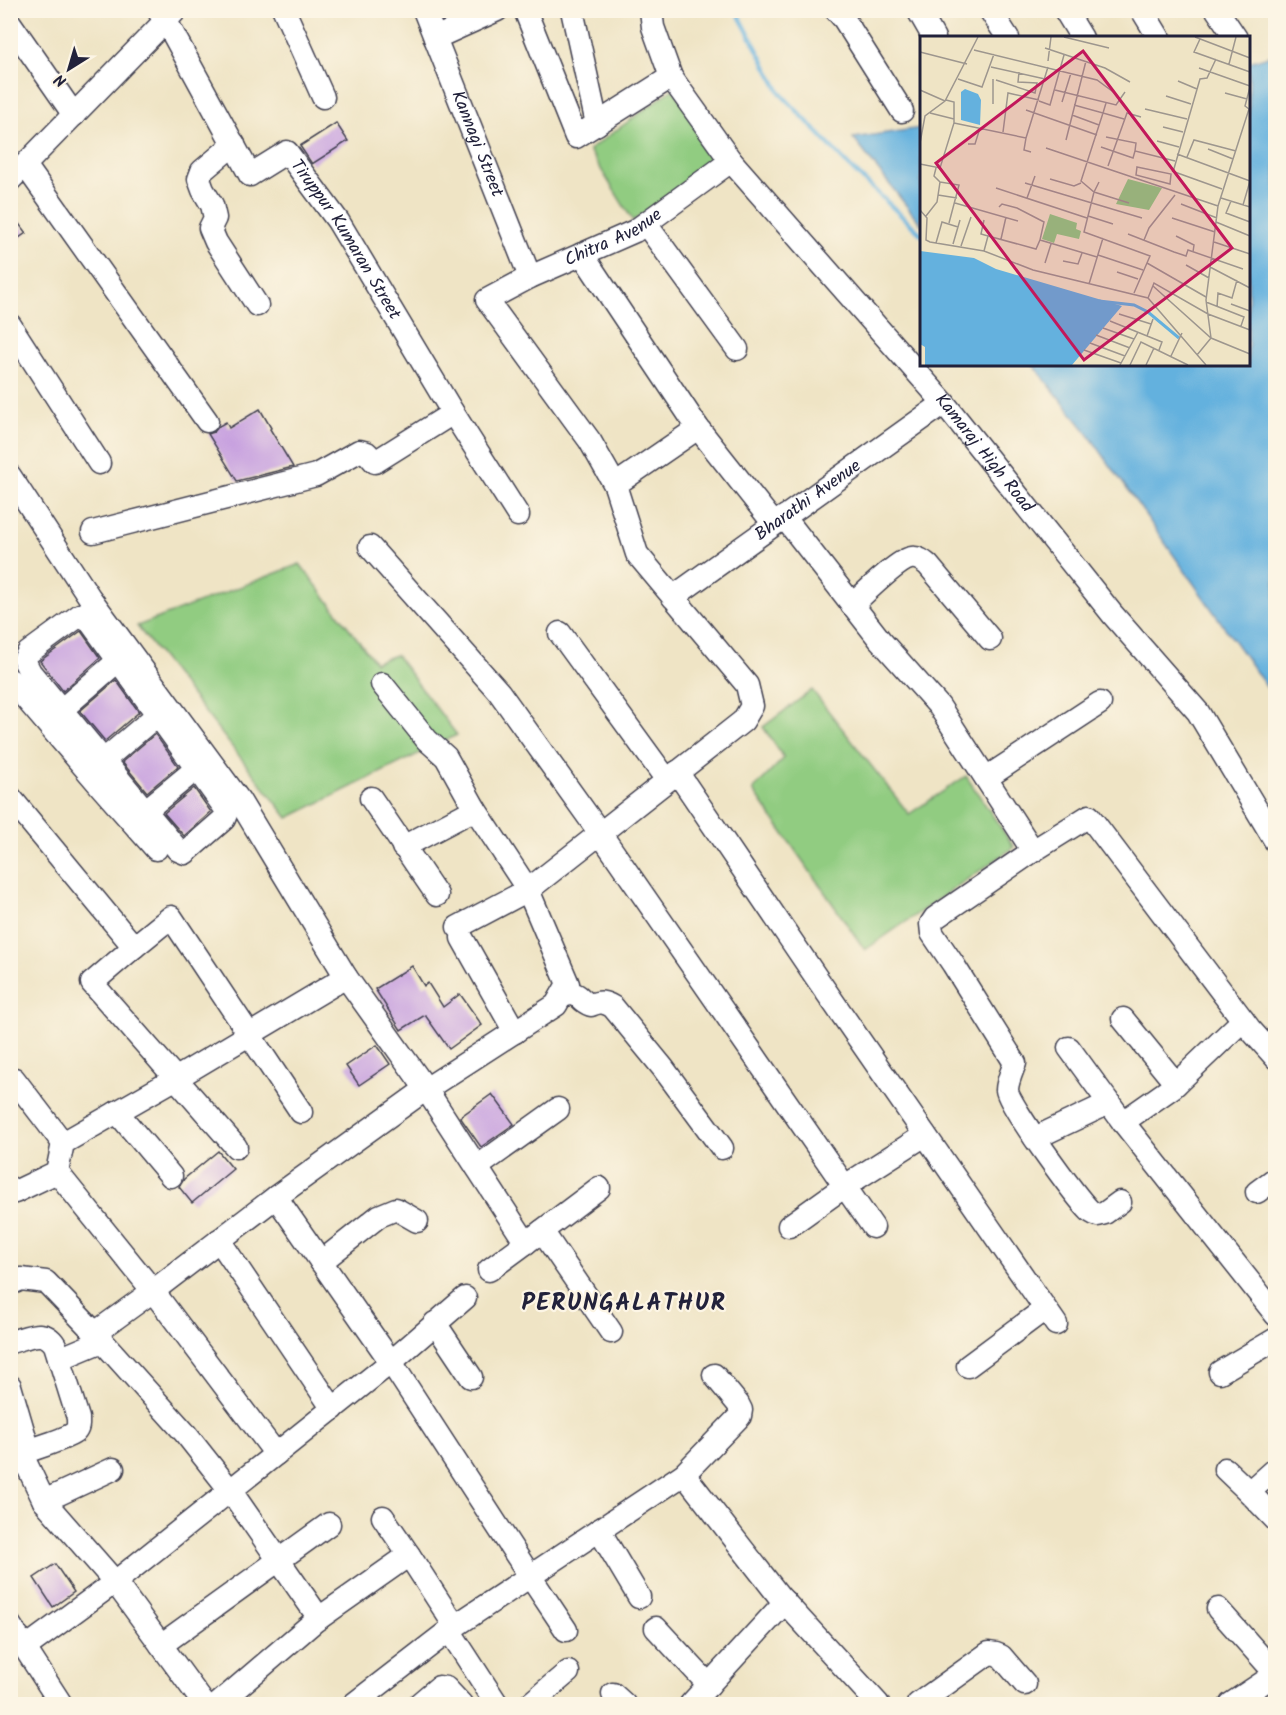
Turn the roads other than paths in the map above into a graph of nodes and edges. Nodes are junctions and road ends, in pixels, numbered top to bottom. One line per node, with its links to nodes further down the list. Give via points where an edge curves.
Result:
1 (284, 10): 22 (street)
2 (424, 10): 20 (street, Kannagi Street)
3 (497, 10): 20 (street)
4 (525, 10): 25 (street, via 576,137)
5 (572, 10): 25 (street)
6 (651, 10): 21 (street, Kamaraj High Road, via 652,27)
7 (837, 10): 23 (street)
8 (918, 10): 15 (street)
9 (990, 10): 16 (street)
10 (1065, 10): 17 (street)
11 (1142, 10): 18 (street)
12 (1217, 10): 19 (street)
13 (166, 14): 24 (street); 26 (street, Tiruppur Kumaran Street)
14 (10, 23): 24 (street)
15 (933, 36)
16 (1007, 36)
17 (1081, 36)
18 (1158, 36)
19 (1235, 36)
20 (435, 38): 31 (street, Kannagi Street)
21 (671, 77): 25 (street); 27 (street, Kamaraj High Road)
22 (323, 97)
23 (902, 111)
24 (74, 115): 28 (street)
25 (597, 124)
26 (234, 144): 32 (street, via 202,171 200,179 212,204 215,218 210,228 216,242); 36 (street, Tiruppur Kumaran Street, via 250,175 287,152 338,221)
27 (730, 161): 29 (street, Chitra Avenue); 35 (street, Kamaraj High Road)
28 (18, 172): 37 (street)
29 (646, 224): 30 (street, Chitra Avenue); 34 (street)
30 (582, 254): 31 (street, Chitra Avenue); 38 (street)
31 (530, 277): 41 (street, Chitra Avenue, via 487,300 590,441)
32 (257, 305)
33 (10, 325): 39 (street)
34 (737, 349)
35 (944, 404): 43 (street, Bharathi Avenue); 65 (street, Kamaraj High Road, via 1113,615 1198,712)
36 (453, 413): 42 (street, Tiruppur Kumaran Street); 44 (street, via 375,462 359,451 316,475)
37 (207, 421)
38 (698, 428): 41 (street); 43 (street)
39 (99, 463)
40 (10, 476): 50 (street)
41 (615, 485): 46 (street, via 637,554)
42 (518, 515)
43 (779, 520): 46 (street, Bharathi Avenue); 47 (street)
44 (93, 532)
45 (370, 547): 64 (street, via 499,692)
46 (673, 597): 58 (street, via 747,685 752,706 743,721)
47 (852, 605): 49 (street, via 900,563 912,558 921,560); 59 (street, via 939,705)
48 (560, 633): 58 (street)
49 (990, 639)
50 (124, 656): 54 (street); 55 (street); 55 (street, via 80,615 28,653 24,660 26,668); 57 (street)
51 (10, 680): 55 (street)
52 (382, 684): 62 (street, via 427,740 446,757)
53 (1100, 703): 59 (street)
54 (157, 715): 56 (street); 57 (street)
55 (55, 716): 56 (street); 67 (street, via 103,789)
56 (104, 760): 63 (street)
57 (203, 765): 63 (street); 63 (street, via 226,814 188,851 178,850); 72 (street, via 239,800)
58 (672, 776): 64 (street); 89 (street)
59 (986, 778): 68 (street)
60 (10, 798): 71 (street)
61 (371, 798): 66 (street)
62 (475, 808): 66 (street); 69 (street)
63 (145, 811)
64 (600, 833): 69 (street); 98 (street)
65 (1275, 842)
66 (403, 847): 70 (street)
67 (156, 849)
68 (1033, 851): 75 (street, via 1089,816); 90 (street, via 940,913 931,924 932,933 1015,1063 1007,1090)
69 (528, 890): 73 (street, via 568,984); 76 (street, via 460,932)
70 (437, 895)
71 (134, 947): 77 (street, via 171,917); 81 (street, via 92,983)
72 (346, 976): 77 (street); 83 (street)
73 (561, 996): 76 (street, via 556,1005); 93 (street, via 572,993 584,1003 606,1003 613,1007)
74 (1123, 1019): 82 (street)
75 (1243, 1020): 79 (street); 82 (street)
76 (515, 1032): 83 (street)
77 (250, 1035): 81 (street); 87 (street)
78 (1069, 1048): 84 (street)
79 (1275, 1058)
80 (14, 1079): 91 (street)
81 (175, 1079): 86 (street); 92 (street)
82 (1176, 1084): 88 (street)
83 (426, 1089): 94 (street); 102 (street)
84 (1109, 1103): 88 (street); 90 (street)
85 (558, 1109): 94 (street)
86 (117, 1112): 91 (street); 96 (street)
87 (301, 1112)
88 (1123, 1122): 114 (street)
89 (925, 1135): 98 (street); 122 (street, via 1051,1317)
90 (1035, 1138): 103 (street, via 1091,1212 1105,1213)
91 (63, 1143): 95 (street)
92 (236, 1147)
93 (722, 1148)
94 (477, 1167): 107 (street)
95 (57, 1172): 99 (street, via 15,1192); 112 (street)
96 (171, 1176)
97 (1275, 1178): 101 (street)
98 (845, 1186): 105 (street); 106 (street)
99 (10, 1188)
100 (599, 1188): 107 (street)
101 (1257, 1192)
102 (276, 1197): 108 (street); 109 (street)
103 (1120, 1202)
104 (417, 1221): 109 (street, via 396,1209 378,1216)
105 (789, 1226)
106 (873, 1227)
107 (534, 1237): 110 (street); 116 (street)
108 (219, 1240): 112 (street); 127 (street)
109 (321, 1262): 121 (street)
110 (489, 1270)
111 (10, 1284): 117 (street, via 21,1279 46,1282)
112 (153, 1291): 117 (street); 129 (street)
113 (465, 1298): 115 (street)
114 (1275, 1315)
115 (435, 1323): 121 (street); 125 (street)
116 (611, 1332)
117 (98, 1337): 120 (street); 134 (street, via 185,1433)
118 (1275, 1339): 123 (street)
119 (10, 1342): 120 (street, via 45,1334 55,1345)
120 (59, 1359): 128 (street, via 79,1426 76,1432)
121 (391, 1362): 127 (street); 143 (street)
122 (968, 1366)
123 (1220, 1372)
124 (714, 1375): 133 (street, via 738,1404 740,1416)
125 (471, 1377)
126 (10, 1386): 128 (street, via 27,1444)
127 (333, 1409): 129 (street)
128 (18, 1454): 136 (street)
129 (276, 1454): 134 (street)
130 (1275, 1468): 135 (street)
131 (113, 1469): 136 (street)
132 (1225, 1469): 135 (street)
133 (684, 1474): 140 (street); 146 (street)
134 (230, 1490): 142 (street); 144 (street)
135 (1249, 1492): 138 (street)
136 (44, 1501): 144 (street)
137 (383, 1517): 141 (street)
138 (1275, 1520)
139 (329, 1524): 142 (street)
140 (599, 1530): 143 (street); 145 (street)
141 (409, 1555): 148 (street); 150 (street)
142 (278, 1560): 148 (street); 153 (street)
143 (530, 1576): 150 (street); 152 (street)
144 (115, 1582): 153 (street); 154 (street)
145 (639, 1597)
146 (785, 1602): 158 (street); 168 (street)
147 (1218, 1609): 156 (street)
148 (319, 1618): 161 (street)
149 (10, 1625): 154 (street)
150 (452, 1628): 162 (street); 165 (street)
151 (656, 1628): 158 (street)
152 (566, 1630)
153 (160, 1645): 160 (street)
154 (25, 1648): 159 (street)
155 (568, 1672): 166 (street)
156 (1275, 1674): 170 (street)
157 (1025, 1684): 169 (street, via 1000,1656 989,1653)
158 (709, 1685): 167 (street)
159 (61, 1704)
160 (204, 1704)
161 (218, 1704)
162 (354, 1704)
163 (419, 1704): 164 (street, via 439,1687 446,1688)
164 (461, 1704)
165 (497, 1704)
166 (531, 1704)
167 (691, 1704)
168 (878, 1704)
169 (918, 1704)
170 (1231, 1704)

